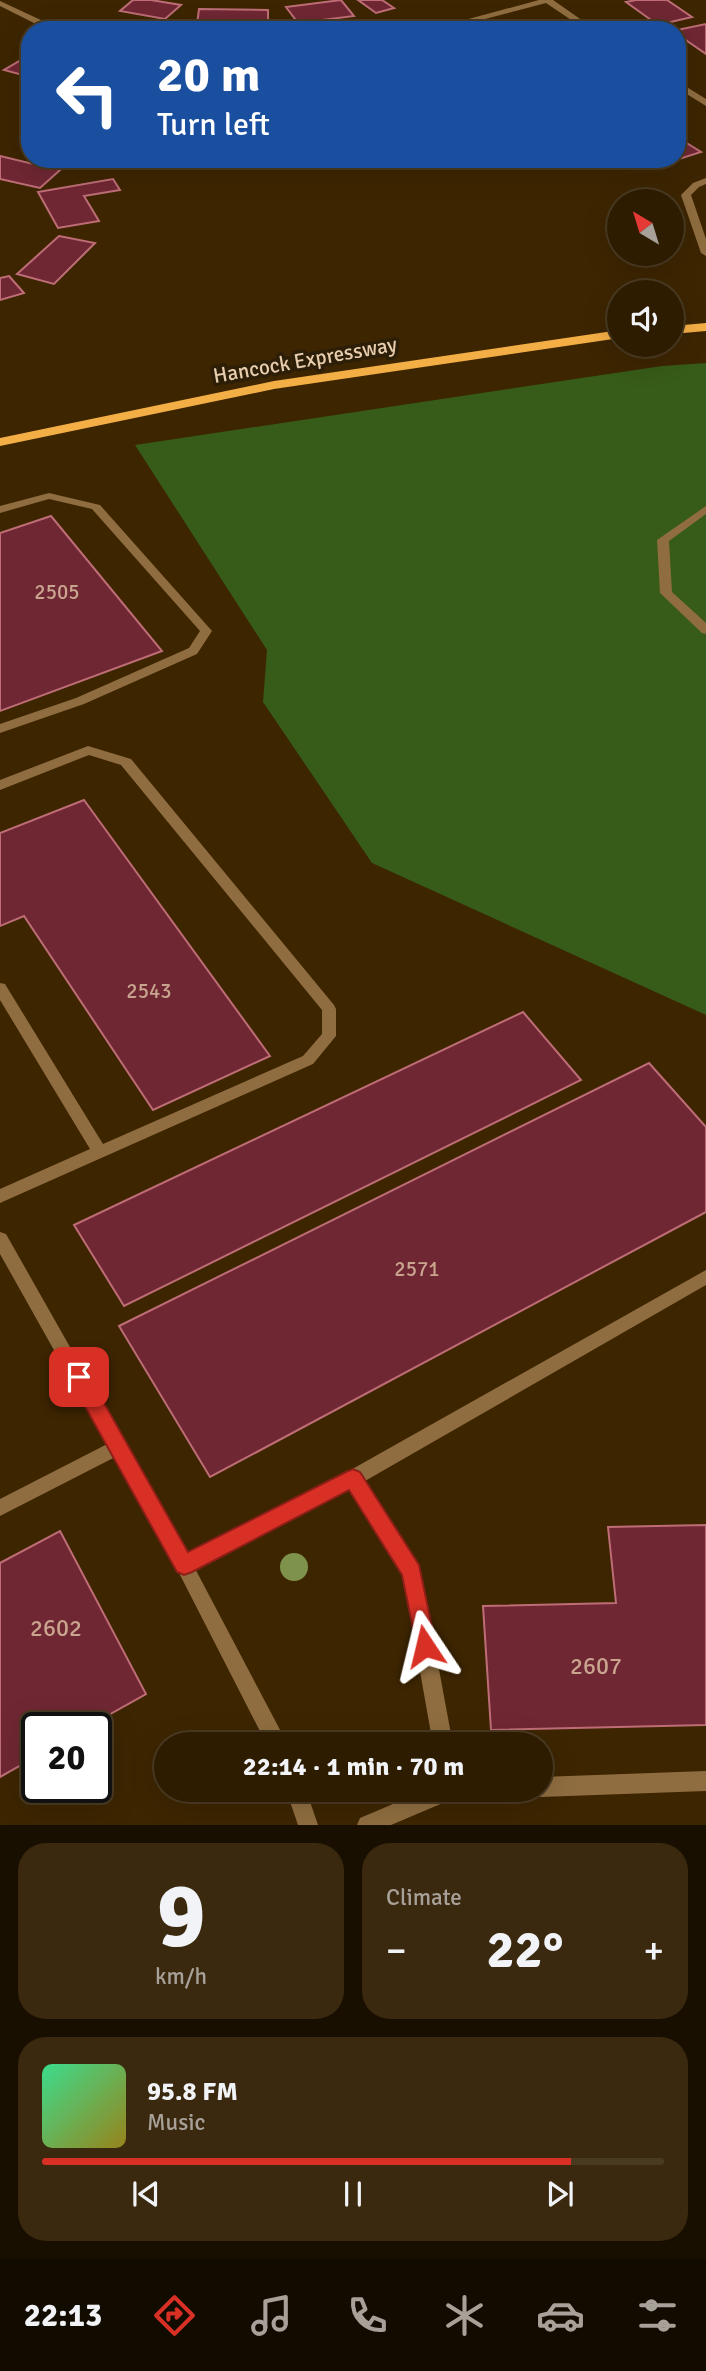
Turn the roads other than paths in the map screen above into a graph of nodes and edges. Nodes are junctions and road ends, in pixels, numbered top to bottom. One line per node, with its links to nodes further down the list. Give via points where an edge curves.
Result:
1 (547, 0): 4 (street); 5 (street)
2 (0, 3): 3 (street)
3 (37, 21)
4 (466, 21)
5 (578, 21)
6 (686, 90): 7 (street)
7 (706, 103)
8 (706, 181): 9 (street, via 686,195)
9 (706, 253)
10 (706, 327): 11 (main road)
11 (684, 329)
12 (607, 336): 13 (main road, Hancock Expressway, via 274,385)
13 (0, 442)
14 (706, 509): 16 (street, via 663,540 666,593)
15 (0, 510): 17 (street, via 49,496 96,507 206,631 193,651 80,701)
16 (706, 630)
17 (0, 729)
18 (0, 785): 20 (street, via 88,750 126,762 329,1009 329,1036 308,1059)
19 (0, 988): 20 (street)
20 (99, 1151): 21 (street)
21 (0, 1196)
22 (0, 1239): 24 (street)
23 (706, 1277): 25 (street)
24 (118, 1446): 26 (street); 27 (street)
25 (353, 1478): 27 (street); 29 (street, via 412,1572)
26 (0, 1508)
27 (184, 1565): 28 (street)
28 (271, 1732)
29 (441, 1732)
30 (706, 1781): 31 (street)
31 (553, 1787)
32 (300, 1802): 34 (street)
33 (422, 1802): 35 (street)
34 (308, 1825)
35 (367, 1825)

